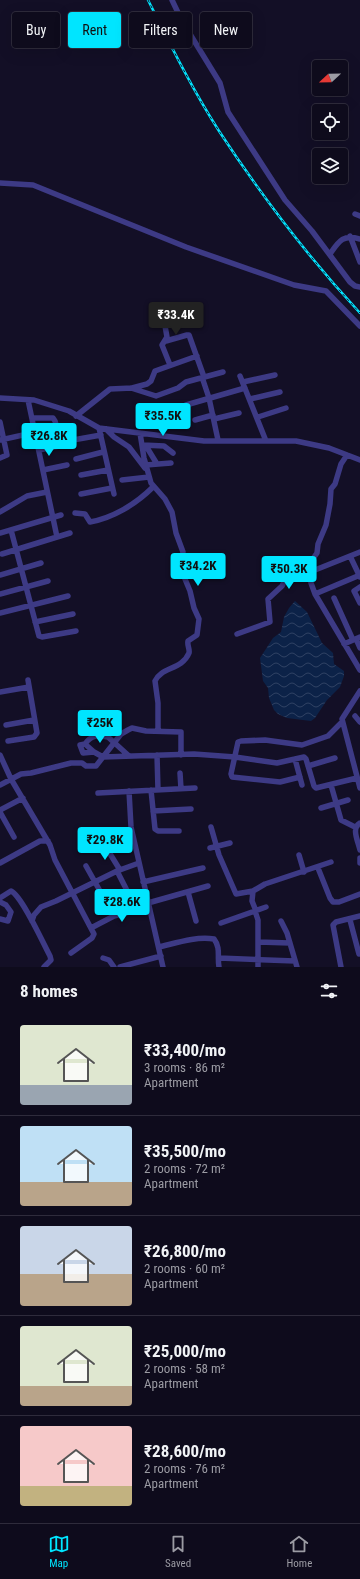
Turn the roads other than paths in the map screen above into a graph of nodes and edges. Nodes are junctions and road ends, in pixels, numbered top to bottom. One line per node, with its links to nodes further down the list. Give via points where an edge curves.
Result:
1 (172, 0): 5 (street, via 220,83 228,112 285,200)
2 (0, 183): 9 (street, via 33,185 186,247 294,285 326,291)
3 (350, 236): 4 (street); 5 (street, via 341,241); 6 (street)
4 (360, 239)
5 (330, 254): 7 (street, via 352,284)
6 (360, 262)
7 (360, 287)
8 (162, 309): 10 (street)
9 (360, 326)
10 (166, 341): 11 (street, via 187,335); 12 (street, via 162,346)
11 (196, 356): 12 (street); 16 (street)
12 (170, 365): 18 (street, via 155,371 147,384)
13 (223, 372): 16 (street)
14 (275, 375): 17 (street)
15 (240, 376): 17 (street)
16 (203, 377): 18 (street, via 156,396); 21 (street)
17 (244, 385): 21 (street); 22 (street)
18 (131, 388): 27 (street, via 110,389)
19 (280, 392): 22 (street)
20 (0, 398): 23 (street)
21 (209, 398): 24 (street); 28 (street)
22 (250, 399): 29 (street)
23 (28, 400): 27 (street, via 69,411); 30 (street)
24 (186, 405)
25 (286, 408): 29 (street)
26 (238, 413): 28 (street)
27 (76, 416): 35 (street)
28 (214, 417): 31 (street); 42 (street)
29 (258, 417): 43 (street)
30 (33, 418): 34 (street, via 53,418); 37 (street)
31 (195, 420)
32 (0, 422): 40 (street)
33 (64, 426): 34 (street)
34 (57, 428): 37 (street)
35 (99, 428): 36 (street); 39 (street)
36 (106, 429): 38 (street); 59 (street, via 129,447)
37 (36, 432): 40 (street); 46 (street)
38 (140, 433): 42 (street, via 204,441); 44 (street)
39 (101, 435): 41 (street); 47 (street)
40 (2, 439): 50 (street, via 7,455)
41 (73, 440)
42 (218, 440): 43 (street)
43 (266, 441): 49 (street, via 296,441)
44 (144, 445): 48 (street, via 164,446); 54 (street); 56 (street)
45 (59, 446): 46 (street)
46 (39, 450): 57 (street)
47 (103, 452): 51 (street); 58 (street)
48 (173, 453)
49 (347, 455): 52 (street); 79 (street, via 331,489 326,525 317,553)
50 (0, 458)
51 (76, 458)
52 (360, 460)
53 (171, 463): 54 (street)
54 (157, 464): 56 (street)
55 (67, 465): 57 (street)
56 (146, 465): 59 (street)
57 (43, 470): 64 (street)
58 (108, 470): 60 (street); 63 (street)
59 (148, 474): 61 (street); 62 (street)
60 (81, 475)
61 (122, 480)
62 (153, 487): 68 (street, via 137,501 106,518 90,522 85,514); 112 (street, via 165,499 172,512 183,552 180,567 200,621 197,635 188,641 189,652 184,662 160,675 155,681)
63 (112, 488): 65 (street); 66 (street)
64 (47, 492): 67 (street, via 28,496); 70 (street)
65 (81, 494)
66 (114, 494)
67 (0, 512)
68 (75, 513)
69 (60, 515): 70 (street)
70 (52, 518): 71 (street); 74 (street)
71 (11, 530): 72 (street); 75 (street)
72 (0, 533)
73 (70, 533): 74 (street)
74 (57, 537): 75 (street)
75 (16, 550): 77 (street); 81 (street)
76 (360, 552): 78 (street)
77 (2, 554)
78 (350, 556): 82 (street, via 317,569); 84 (street)
79 (312, 560)
80 (41, 563): 81 (street)
81 (22, 569): 83 (street); 86 (street)
82 (309, 569): 89 (street); 98 (street, via 289,572 282,586 268,599 270,622)
83 (0, 575)
84 (360, 576): 89 (street)
85 (48, 581): 86 (street)
86 (26, 587): 88 (street); 93 (street)
87 (360, 587): 92 (street, via 354,591)
88 (0, 594)
89 (315, 594): 100 (street)
90 (68, 596): 93 (street)
91 (334, 598): 99 (street)
92 (360, 603)
93 (31, 605): 94 (street); 96 (street)
94 (0, 613)
95 (73, 614): 96 (street)
96 (35, 622): 97 (street, via 40,637)
97 (76, 631)
98 (237, 634)
99 (356, 638): 100 (street); 101 (street)
100 (344, 644): 102 (street)
101 (360, 648)
102 (360, 670)
103 (28, 680): 104 (street)
104 (29, 687): 106 (street); 108 (street)
105 (360, 691): 109 (street, via 342,717)
106 (0, 692)
107 (355, 716): 110 (street)
108 (34, 720): 111 (street); 113 (street, via 35,736)
109 (342, 722): 120 (street, via 328,736 302,745 240,740); 126 (street)
110 (360, 722)
111 (6, 725)
112 (158, 732): 114 (street, via 132,728 121,734); 117 (street, via 181,732)
113 (8, 741)
114 (114, 742): 118 (street); 119 (street); 119 (street, via 101,735 89,738 85,744 80,745 83,753 94,752)
115 (0, 755): 127 (street)
116 (157, 755): 117 (street); 118 (street); 135 (street)
117 (181, 755): 120 (street)
118 (128, 756): 119 (street)
119 (103, 757): 127 (street, via 96,766 86,766 82,762 70,763 20,774)
120 (235, 757): 122 (street, via 277,763); 125 (street, via 232,777 277,782)
121 (335, 758): 123 (street)
122 (295, 759): 123 (street, via 305,758); 125 (street)
123 (308, 766): 130 (street, via 315,787)
124 (180, 773): 133 (street)
125 (300, 777): 129 (street)
126 (357, 778): 130 (street); 132 (street)
127 (11, 779): 128 (street); 138 (street)
128 (0, 785)
129 (302, 785)
130 (331, 785): 140 (street)
131 (195, 788): 133 (street)
132 (360, 788)
133 (181, 789): 135 (street)
134 (151, 790): 135 (street); 136 (street); 143 (street)
135 (158, 790)
136 (129, 791): 137 (street); 161 (street, via 130,824)
137 (98, 793)
138 (22, 798): 144 (street); 151 (street)
139 (348, 800): 140 (street)
140 (336, 804): 141 (street); 146 (street, via 341,820)
141 (321, 808)
142 (191, 809): 143 (street)
143 (153, 811): 149 (street, via 156,831)
144 (1, 814): 145 (street)
145 (7, 825): 148 (street); 150 (street)
146 (358, 825): 156 (street)
147 (211, 827): 154 (street)
148 (0, 828)
149 (179, 831)
150 (14, 837)
151 (48, 841): 160 (street, via 40,841); 173 (street)
152 (230, 843): 154 (street)
153 (104, 844): 166 (street)
154 (216, 847): 155 (street); 171 (street, via 236,894)
155 (210, 848)
156 (360, 850)
157 (299, 855): 167 (street)
158 (360, 858): 162 (street)
159 (332, 862): 165 (street)
160 (0, 863)
161 (139, 863): 166 (street); 169 (street)
162 (360, 863)
163 (86, 866): 168 (street)
164 (203, 868): 169 (street)
165 (318, 868): 167 (street); 174 (street, via 333,902)
166 (118, 870): 168 (street); 179 (street)
167 (304, 872): 171 (street, via 265,884)
168 (95, 882): 173 (street); 181 (street)
169 (143, 882): 177 (street)
170 (208, 886): 172 (street)
171 (253, 891): 180 (street, via 252,902)
172 (188, 892): 177 (street); 186 (street)
173 (73, 893): 185 (street, via 41,907); 189 (street)
174 (360, 894)
175 (0, 898): 185 (street, via 11,891 16,894)
176 (0, 902): 183 (street, via 11,912 8,921)
177 (148, 905): 179 (street); 192 (street)
178 (266, 907): 180 (street)
179 (137, 910): 181 (street)
180 (256, 911): 188 (street); 190 (street)
181 (114, 916): 189 (street)
182 (360, 916): 184 (street)
183 (0, 918)
184 (350, 920): 194 (street); 206 (street, via 336,922 333,925)
185 (32, 921): 200 (street, via 50,956)
186 (196, 921)
187 (281, 921): 191 (street)
188 (221, 923)
189 (91, 928): 193 (street, via 94,934 92,938)
190 (258, 942): 191 (street); 198 (street)
191 (290, 942): 199 (street)
192 (159, 947): 195 (street); 197 (street, via 206,937 214,939 218,944)
193 (71, 953)
194 (359, 954)
195 (161, 956): 202 (street); 203 (street)
196 (103, 958): 201 (street, via 109,960)
197 (219, 958): 198 (street); 204 (street)
198 (258, 960): 199 (street); 205 (street)
199 (296, 964)
200 (44, 967)
201 (114, 967)
202 (120, 967)
203 (163, 967)
204 (219, 967)
205 (258, 967)
206 (341, 967)

